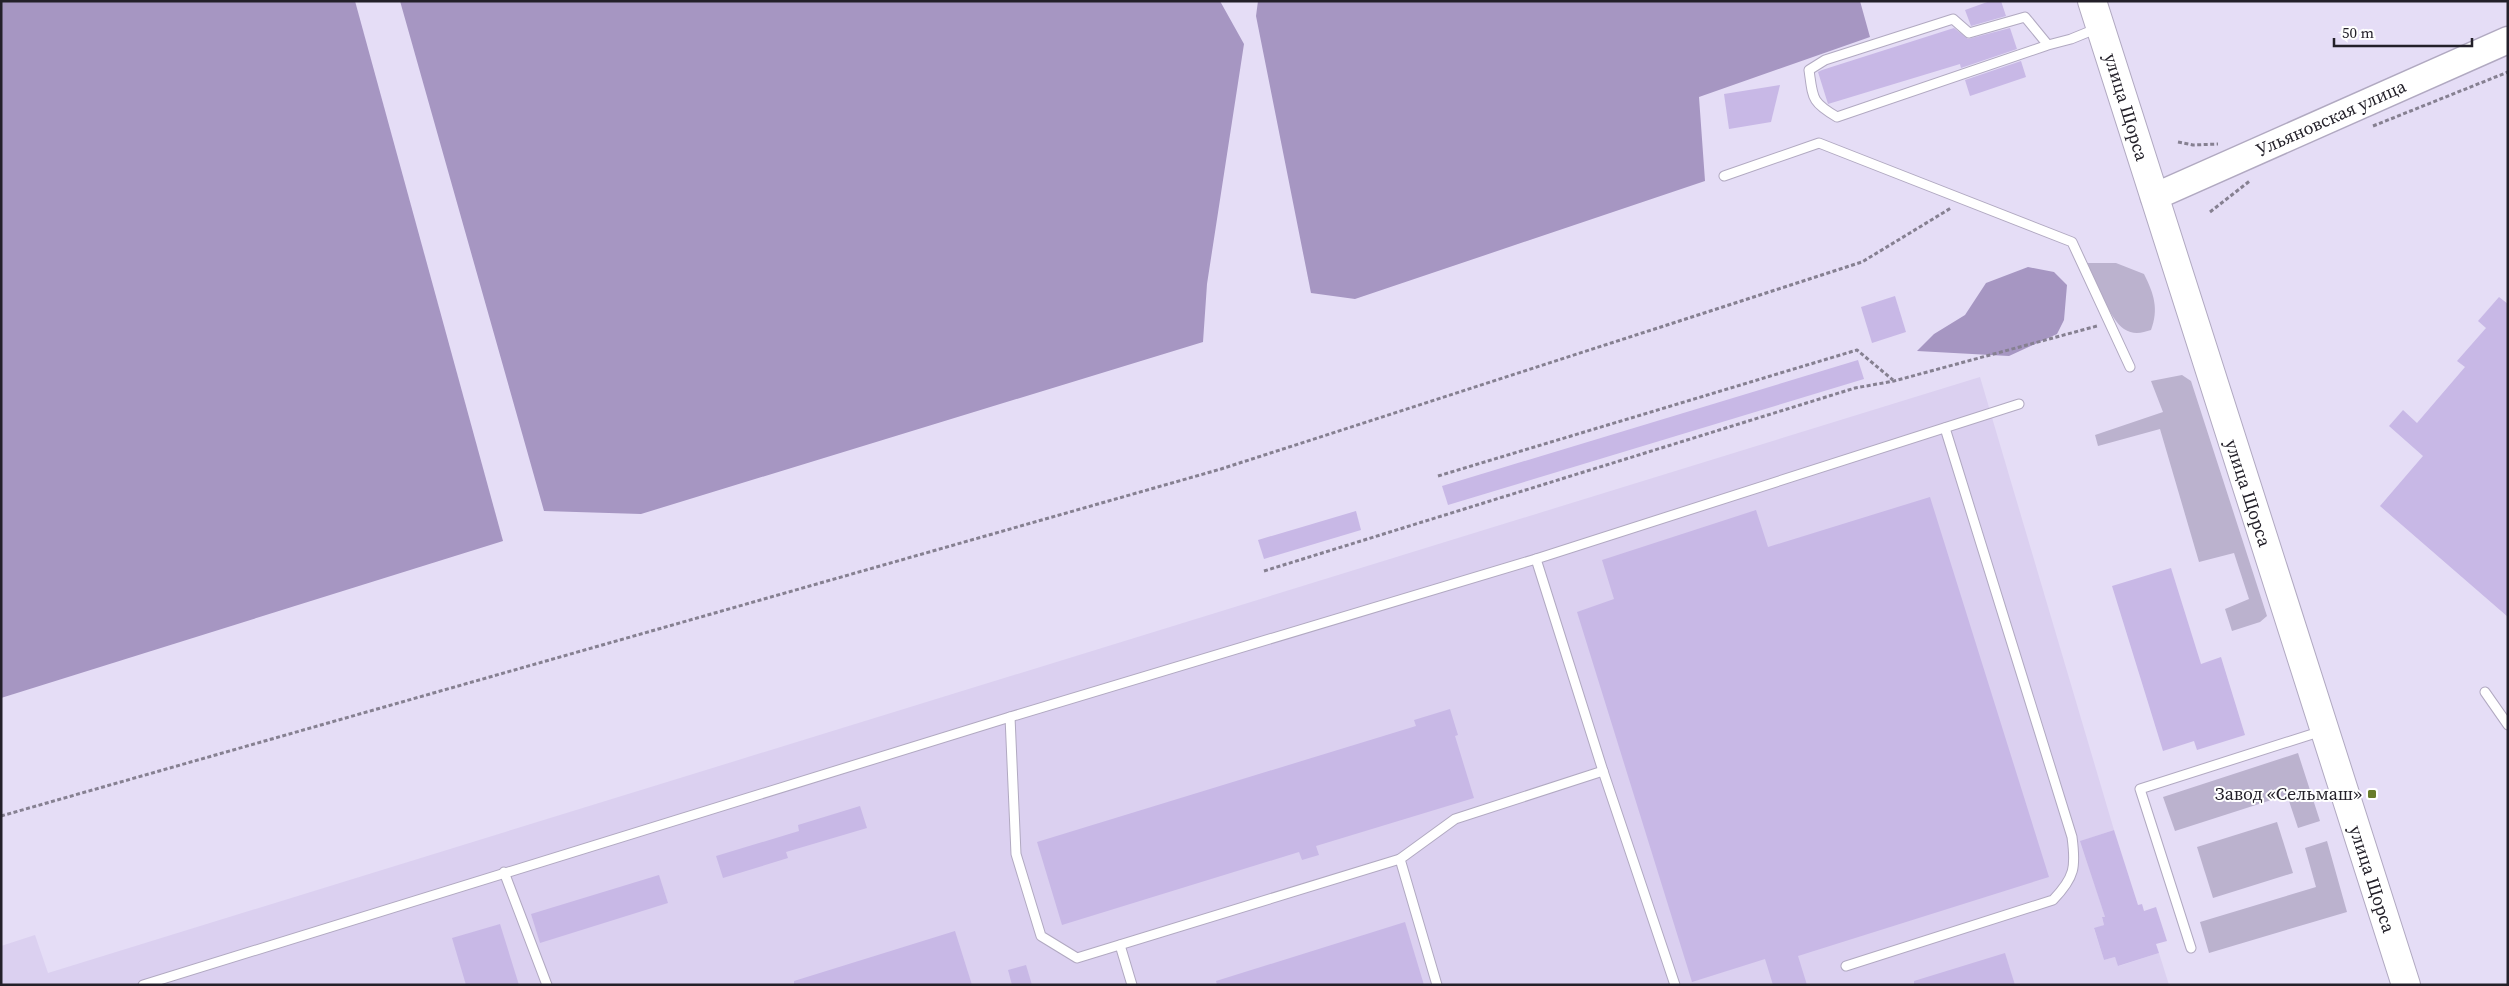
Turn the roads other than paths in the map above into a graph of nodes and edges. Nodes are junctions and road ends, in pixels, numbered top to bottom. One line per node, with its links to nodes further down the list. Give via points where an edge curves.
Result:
1 (2092, 1): 2 (main road, улица Щорса)
2 (2100, 27): 4 (lane); 6 (main road, улица Щорса)
3 (2508, 40): 6 (main road, Ульяновская улица)
4 (2048, 45): 4 (lane, via 1837,117 1817,105 1812,91 1809,70 1825,60 1953,19 1969,33 2025,17)
5 (1724, 176): 7 (lane, via 1820,144 2072,242)
6 (2154, 197): 14 (main road, улица Щорса)
7 (2130, 367)
8 (2019, 404): 9 (lane)
9 (1945, 428): 10 (lane); 20 (lane, via 2072,837 2075,860 2068,884 2053,900)
10 (1536, 559): 12 (lane); 15 (lane)
11 (2485, 692): 13 (lane)
12 (1010, 717): 17 (lane); 18 (lane, via 1016,854 1041,936 1077,958)
13 (2508, 725)
14 (2324, 730): 19 (lane, via 2140,789); 26 (main road, улица Щорса)
15 (1603, 771): 16 (lane, via 1455,819); 25 (lane)
16 (1400, 859): 18 (lane); 24 (lane)
17 (504, 872): 21 (lane); 22 (lane)
18 (1120, 945): 23 (lane)
19 (2191, 948)
20 (1846, 966)
21 (143, 985)
22 (547, 985)
23 (1132, 985)
24 (1437, 985)
25 (1675, 985)
26 (2406, 985)

